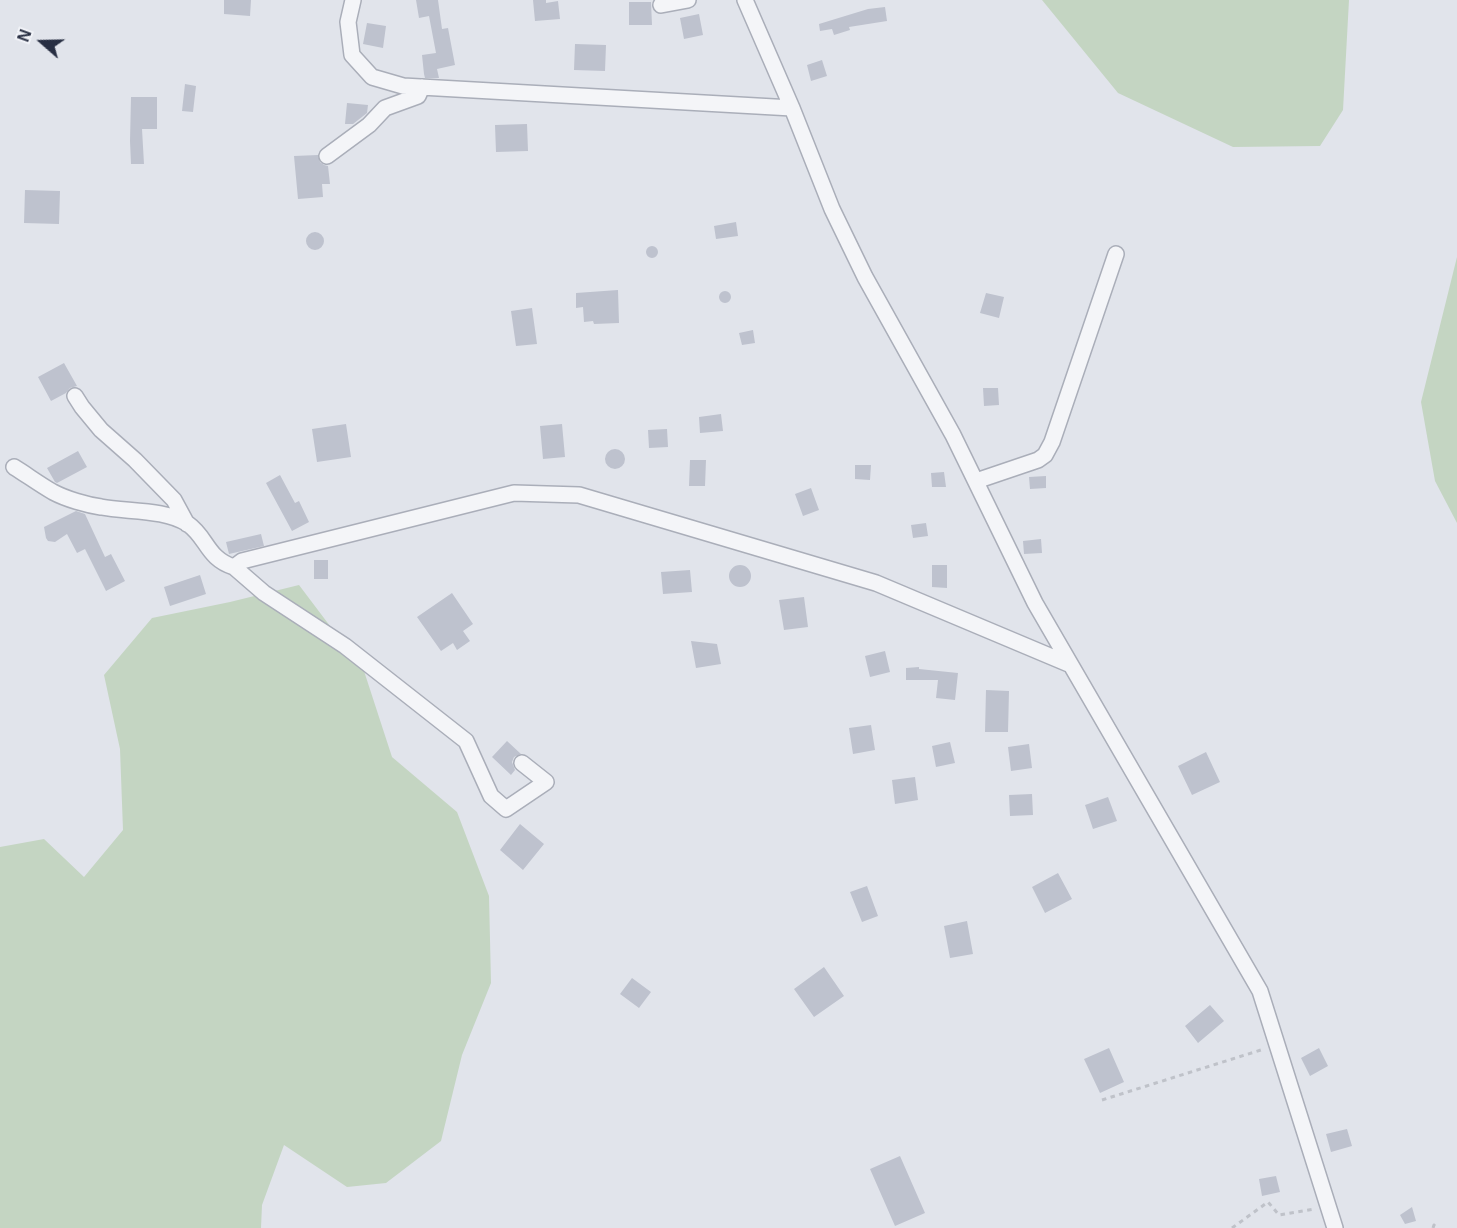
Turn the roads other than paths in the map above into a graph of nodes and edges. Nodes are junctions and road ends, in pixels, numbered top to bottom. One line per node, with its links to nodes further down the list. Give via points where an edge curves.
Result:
1 (352, 0): 5 (street, via 348,22 352,55 372,77)
2 (688, 0): 4 (street)
3 (745, 0): 6 (street)
4 (661, 5)
5 (423, 87): 6 (street); 7 (street, via 418,96 385,108)
6 (792, 108): 11 (street, via 850,248)
7 (327, 156)
8 (1116, 255): 11 (street, via 1045,455)
9 (75, 396): 12 (street, via 101,430 174,500)
10 (14, 467): 12 (street, via 55,493 90,505 159,514)
11 (976, 481): 14 (street, via 1035,603)
12 (188, 524): 13 (street, via 210,552 223,564)
13 (234, 567): 14 (street, via 242,561 514,493 579,495 876,583); 15 (street, via 264,593 345,645 466,741 491,796 506,808 546,782)
14 (1071, 664): 16 (street, via 1260,991)
15 (522, 763)
16 (1335, 1228)

